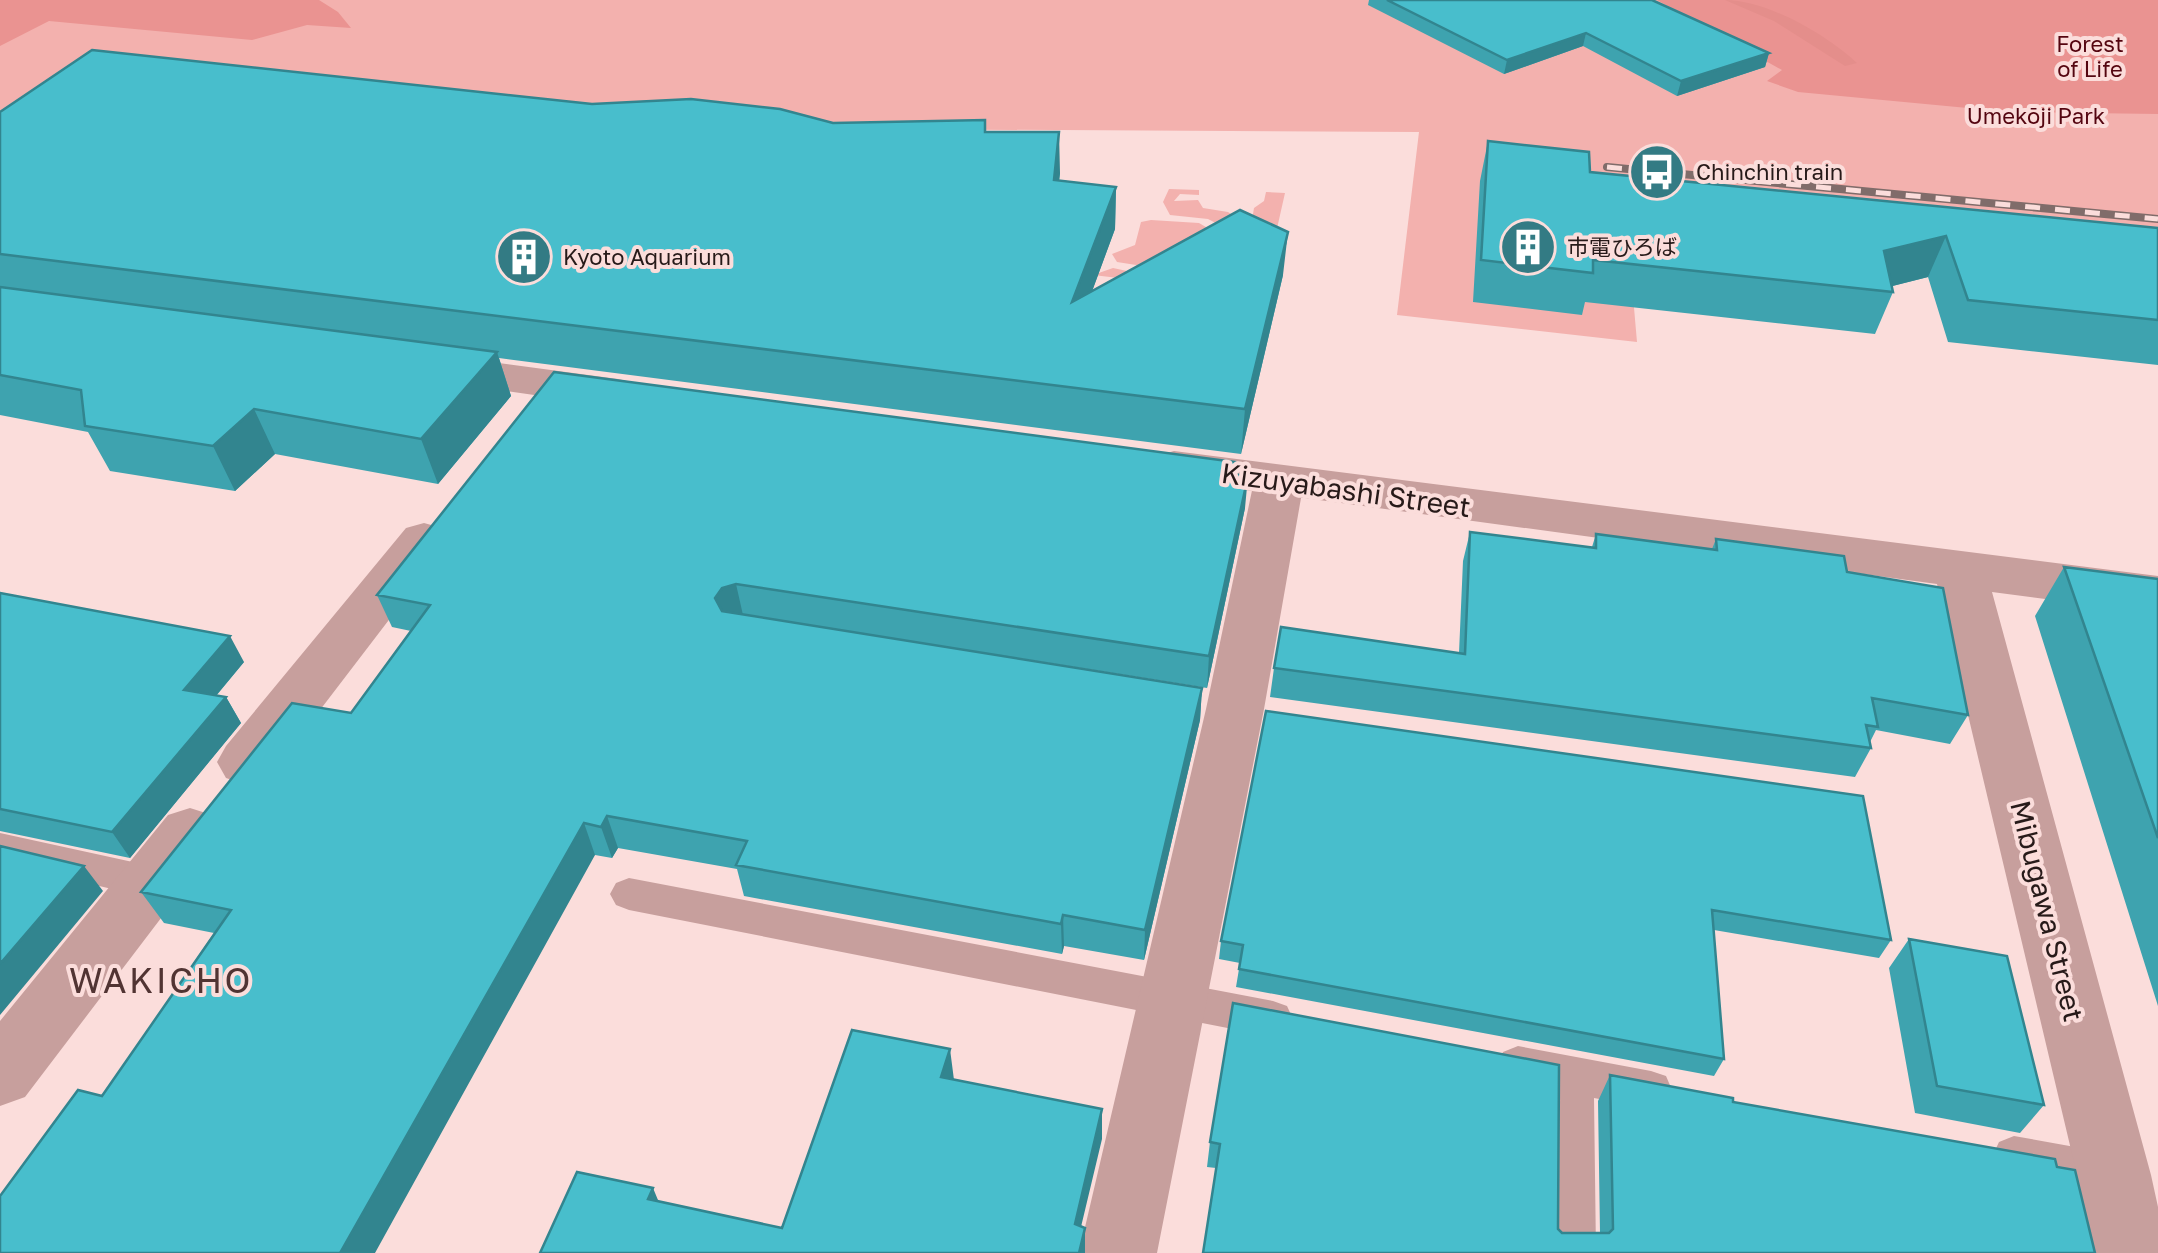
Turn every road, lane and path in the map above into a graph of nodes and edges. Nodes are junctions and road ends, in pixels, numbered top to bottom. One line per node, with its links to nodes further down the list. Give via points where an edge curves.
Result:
1 (388, 362): 2 (street)
2 (550, 384): 3 (street); 4 (street)
3 (668, 399)
4 (512, 430)
5 (1122, 460): 6 (street, Kizuyabashi Street)
6 (1279, 481): 8 (street, Kizuyabashi Street); 13 (street)
7 (463, 492): 11 (street)
8 (1960, 570): 9 (street, Kizuyabashi Street); 20 (street, Mibugawa Street)
9 (2158, 594)
10 (0, 848): 11 (lane)
11 (150, 882): 16 (street)
12 (629, 894): 13 (lane)
13 (1172, 1000): 14 (lane); 21 (street)
14 (1306, 1025)
15 (1477, 1057): 17 (lane)
16 (0, 1074)
17 (1573, 1075): 18 (lane); 22 (lane)
18 (1689, 1096)
19 (1979, 1150): 20 (lane)
20 (2114, 1175): 23 (street, Mibugawa Street)
21 (1118, 1253)
22 (1572, 1253)
23 (2129, 1253)

